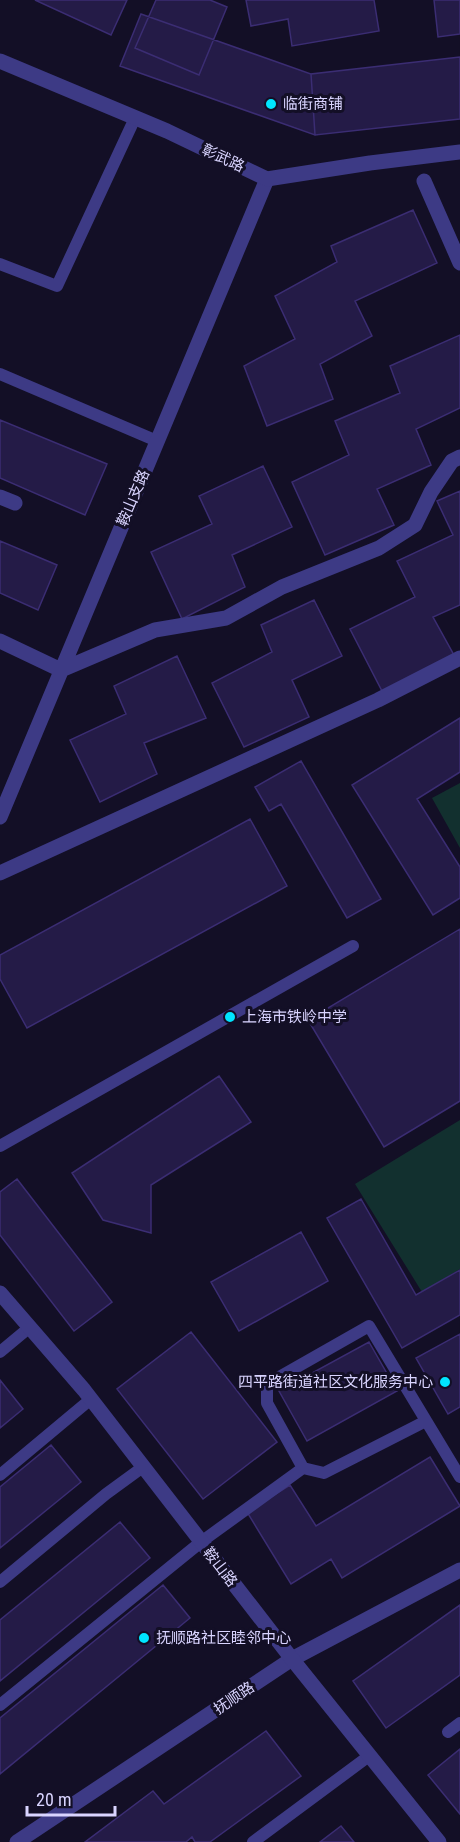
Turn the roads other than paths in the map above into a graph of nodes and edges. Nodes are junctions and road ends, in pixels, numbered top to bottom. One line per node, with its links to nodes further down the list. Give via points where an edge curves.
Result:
1 (0, 62): 2 (street, 彰武路)
2 (135, 118): 4 (street, 彰武路); 7 (lane, via 57,286)
3 (460, 152): 4 (street)
4 (267, 178): 9 (street, 鞍山支路)
5 (424, 180): 6 (street)
6 (460, 263)
7 (0, 264)
8 (0, 374): 9 (lane)
9 (157, 441): 15 (street, 鞍山支路)
10 (460, 457): 15 (street, via 452,461 431,492 415,525 379,548 282,587 226,618 155,630)
11 (0, 497): 12 (street)
12 (15, 503)
13 (0, 641): 15 (street)
14 (460, 658): 17 (street, via 378,700)
15 (62, 670): 16 (street, 鞍山支路)
16 (0, 818)
17 (0, 873)
18 (353, 946): 19 (lane)
19 (0, 1146)
20 (0, 1293): 21 (street, 鞍山路)
21 (30, 1327): 22 (lane); 23 (street, 鞍山路)
22 (0, 1352)
23 (91, 1399): 25 (street, 鞍山路); 27 (lane)
24 (426, 1421): 26 (lane, via 324,1473); 26 (lane, via 369,1326 267,1384 267,1403); 28 (lane)
25 (143, 1467): 29 (street, 鞍山路); 31 (lane)
26 (303, 1468): 29 (lane)
27 (0, 1475)
28 (460, 1477)
29 (201, 1542): 32 (street, 鞍山路); 33 (lane)
30 (460, 1570): 32 (street, 抚顺路)
31 (0, 1582)
32 (292, 1659): 36 (street, 鞍山路); 37 (street, 抚顺路)
33 (0, 1706)
34 (460, 1723): 35 (lane)
35 (448, 1732)
36 (369, 1756): 38 (lane); 39 (street, 鞍山路)
37 (17, 1842)
38 (253, 1842)
39 (439, 1842)

